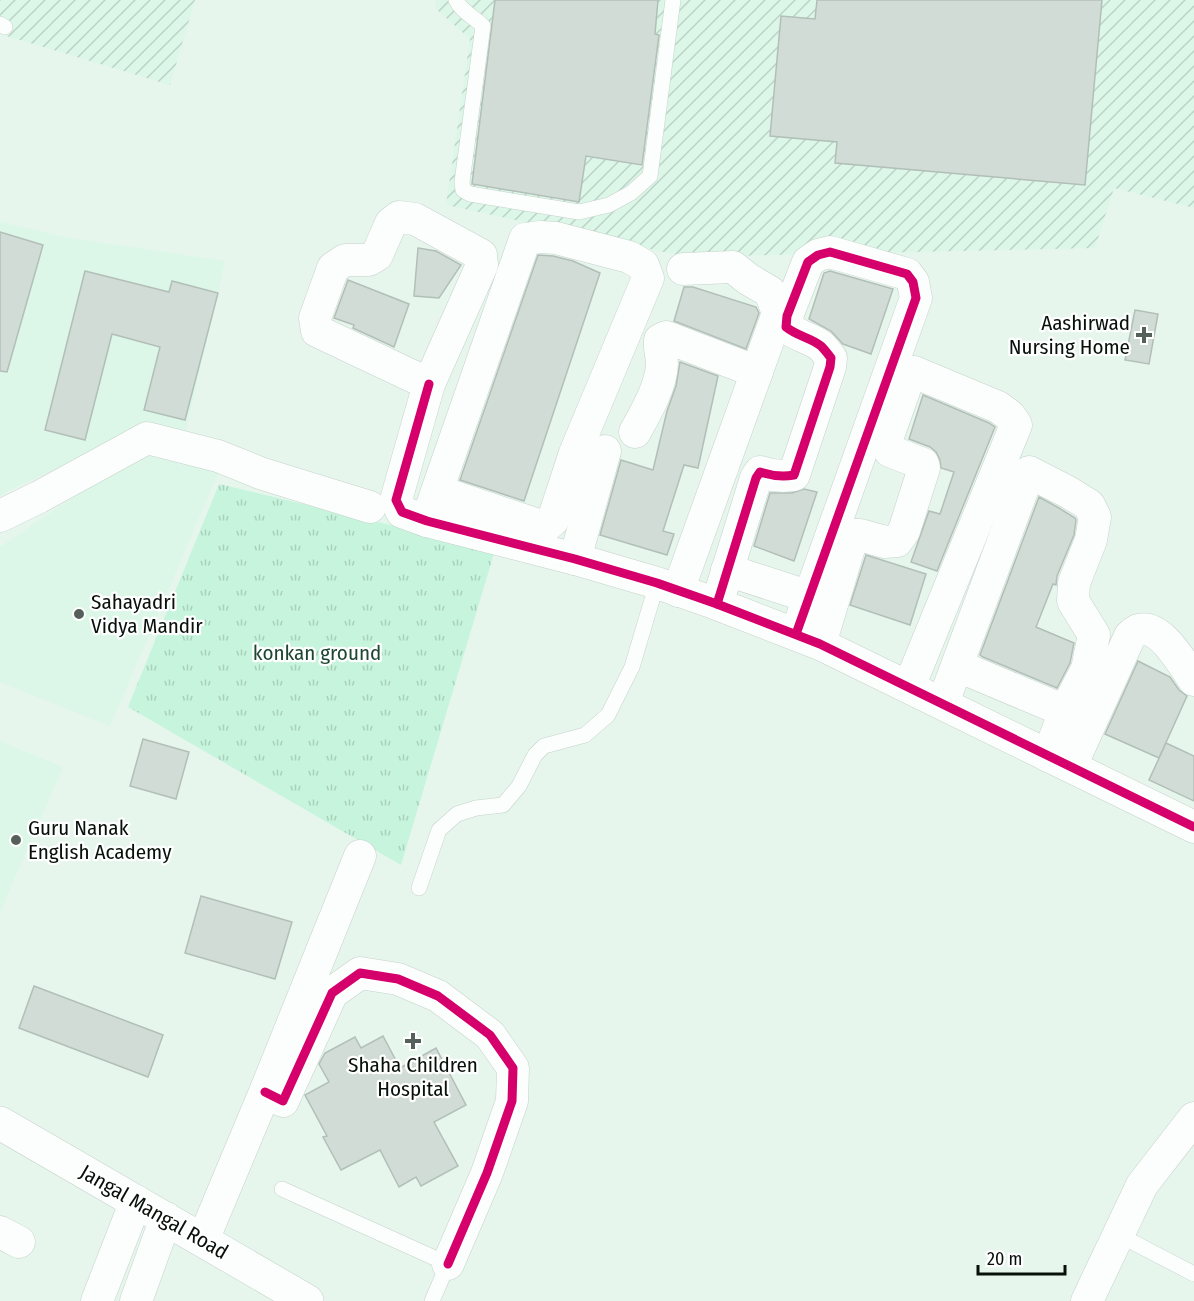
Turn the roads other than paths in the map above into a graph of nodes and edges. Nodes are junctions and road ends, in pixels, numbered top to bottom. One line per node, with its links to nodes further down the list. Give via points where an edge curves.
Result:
1 (456, 0): 2 (lane, via 483,26 463,190 579,212 609,205 650,176)
2 (673, 0)
3 (683, 269): 4 (street, via 733,267 770,292 778,313)
4 (757, 372): 6 (street, via 666,337 660,340 662,364 652,402); 14 (street)
5 (429, 384): 5 (street, via 317,331 315,318 333,268 345,260 369,260 377,255 391,223 399,218 415,219 481,255 482,265); 11 (street, via 396,500 402,512)
6 (635, 432)
7 (605, 452): 12 (street)
8 (437, 491): 8 (street, via 525,239 556,238 629,257 643,265 648,278 575,453 553,520 546,526 538,525); 11 (street)
9 (370, 507): 10 (street, via 218,456 147,438)
10 (0, 516)
11 (427, 521): 12 (street)
12 (575, 558): 14 (street)
13 (727, 570): 15 (street); 15 (street, via 760,472 794,475 830,367 831,358 823,348 786,327 786,316 808,262 830,252 907,274 916,298); 16 (street)
14 (668, 587): 16 (street); 26 (lane, via 608,715 585,735 544,746 503,805 457,814 439,830)
15 (810, 597): 17 (street)
16 (717, 604): 17 (street)
17 (808, 639): 20 (street); 20 (street, via 853,535 885,542 897,541 904,531 924,468 923,464 890,451 887,439 909,377 914,372 998,407 1016,425)
18 (958, 666): 21 (street); 22 (street); 22 (street, via 1029,472 1089,505 1095,517 1091,540 1074,583 1073,601 1094,635 1087,669)
19 (1194, 680): 23 (street, via 1164,638 1148,630 1137,630)
20 (909, 687): 21 (street)
21 (943, 703): 23 (street)
22 (1065, 711): 23 (street)
23 (1059, 761): 24 (street)
24 (1194, 827)
25 (360, 856): 27 (street)
26 (419, 888)
27 (274, 1096): 30 (street); 35 (street); 36 (street, via 332,993 360,974 398,979 438,996 490,1035 513,1068 512,1101 487,1173)
28 (1194, 1118): 34 (street, via 1142,1185)
29 (0, 1124): 32 (main road, Jangal Mangal Road)
30 (272, 1131)
31 (282, 1190): 36 (lane)
32 (136, 1201): 33 (main road, Jangal Mangal Road); 38 (street)
33 (166, 1218): 35 (main road, Jangal Mangal Road); 39 (street)
34 (1119, 1235): 37 (lane); 42 (street)
35 (203, 1240): 40 (main road, Jangal Mangal Road)
36 (448, 1264): 41 (lane)
37 (1194, 1274)
38 (97, 1301)
39 (136, 1301)
40 (307, 1301)
41 (432, 1301)
42 (1087, 1301)

